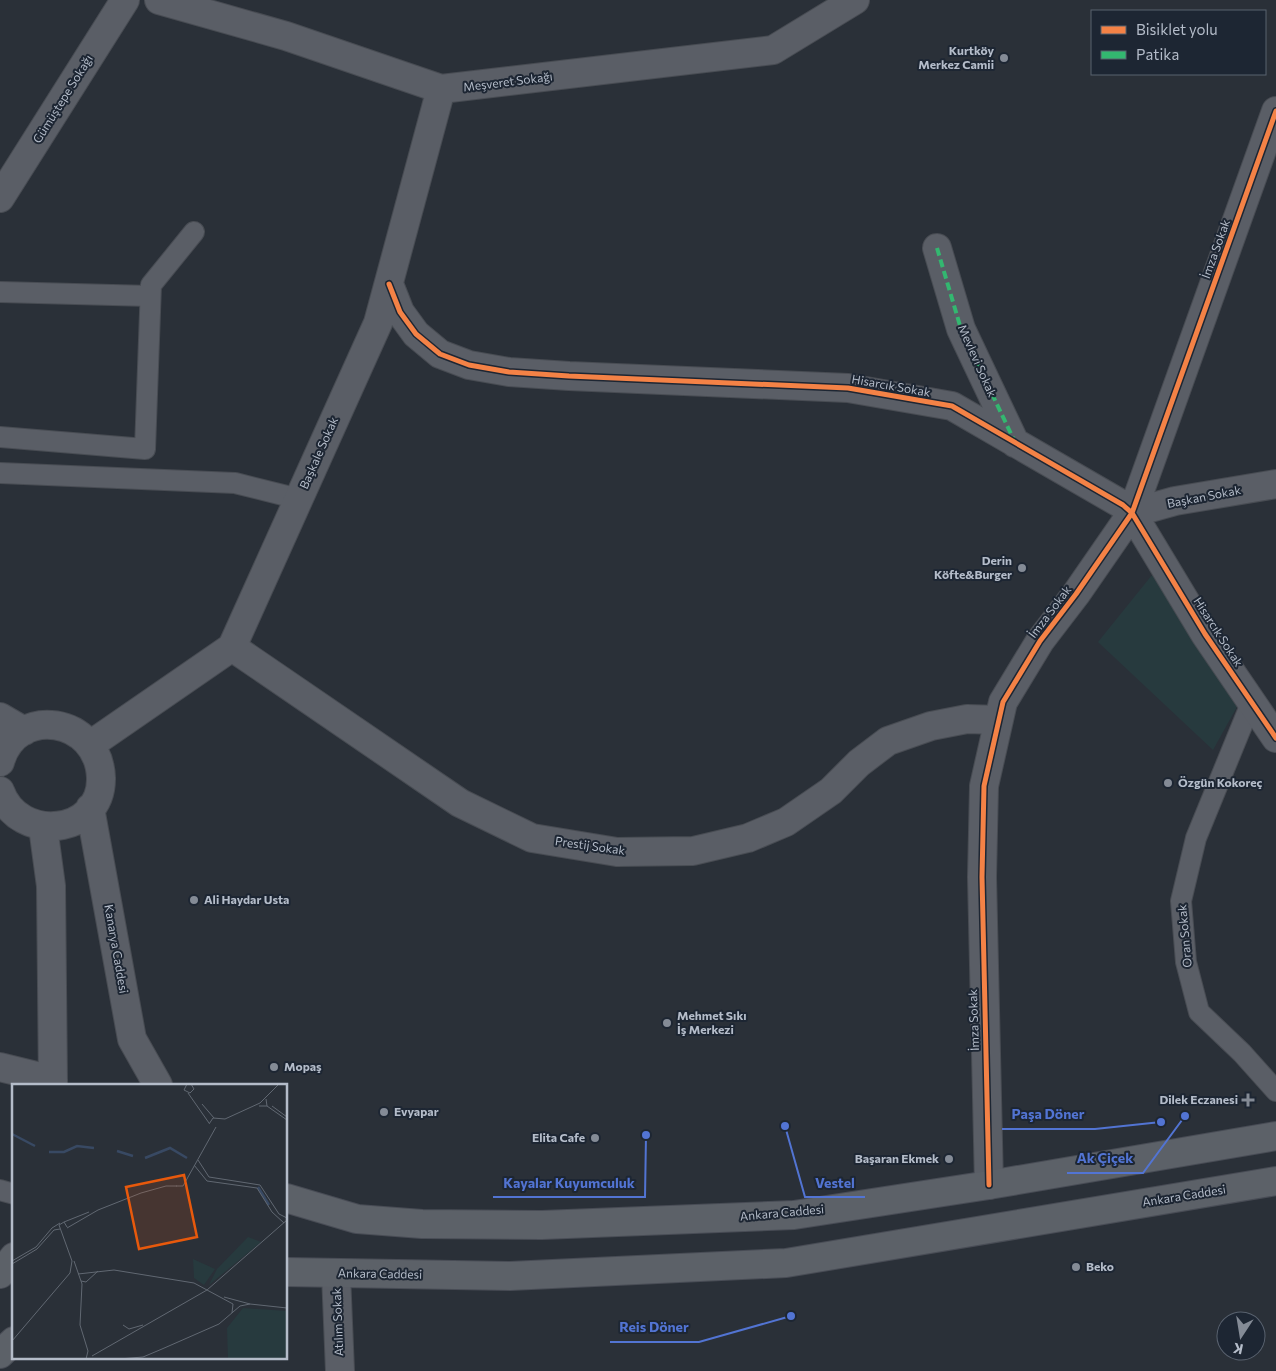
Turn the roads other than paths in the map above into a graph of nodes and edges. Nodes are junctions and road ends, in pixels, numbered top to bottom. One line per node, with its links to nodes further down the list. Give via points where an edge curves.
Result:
1 (125, 0): 7 (street, Gümüştepe Sokağı)
2 (160, 0): 4 (street, Meşveret Sokağı, via 286,36)
3 (855, 0): 4 (street, Meşveret Sokağı, via 773,50)
4 (441, 90): 10 (street, Başkale Sokak)
5 (1276, 111): 6 (street, İmza Sokak)
6 (1270, 145): 18 (street, İmza Sokak)
7 (0, 198)
8 (194, 232): 12 (lane, via 151,285)
9 (937, 248): 14 (street, Mevlevi Sokak, via 960,329)
10 (389, 284): 14 (street, Hisarcık Sokak, via 400,312 416,334 440,354 470,365 508,372 569,376 848,388 952,406); 17 (street, Başkale Sokak, via 378,323)
11 (0, 292): 12 (lane)
12 (150, 296): 13 (lane, via 145,449)
13 (0, 437)
14 (1015, 443): 18 (street, Hisarcık Sokak)
15 (0, 473): 17 (lane, via 235,482)
16 (1276, 484): 18 (street, Başkan Sokak, via 1174,501)
17 (299, 499): 19 (street, Başkale Sokak)
18 (1132, 513): 20 (street, Hisarcık Sokak, via 1205,634); 22 (street, İmza Sokak, via 1040,641 1003,702)
19 (232, 647): 22 (street, Prestij Sokak, via 460,803 532,838 617,852 692,851 748,838 786,822 830,791 858,763 888,741 931,726 967,719); 25 (street)
20 (1252, 701): 24 (street, Hisarcık Sokak); 33 (lane, Oran Sokak, via 1196,838 1181,901 1186,962 1199,1012)
21 (0, 716): 23 (street)
22 (999, 720): 36 (street, İmza Sokak, via 984,786 982,877)
23 (24, 731): 25 (street, via 39,725 55,725 70,729); 26 (street, via 11,740)
24 (1276, 738)
25 (90, 745): 28 (street, via 100,765 101,780 98,795)
26 (0, 762)
27 (0, 790): 29 (street, via 4,802 14,814)
28 (90, 808): 29 (street, via 77,820); 32 (street, Kanarya Caddesi, via 132,1039)
29 (43, 828): 31 (street, via 52,886)
30 (0, 1067): 31 (street)
31 (53, 1082)
32 (157, 1084)
33 (1276, 1091)
34 (1276, 1136): 36 (main road, Ankara Caddesi)
35 (1276, 1181): 41 (main road, Ankara Caddesi, via 786,1263 510,1276)
36 (989, 1185): 37 (main road, Ankara Caddesi, via 794,1215 542,1225 422,1224 356,1219)
37 (288, 1199)
38 (12, 1259): 40 (main road)
39 (288, 1272): 41 (main road, Ankara Caddesi)
40 (0, 1274)
41 (336, 1274): 44 (street, Atılım Sokak)
42 (12, 1343): 43 (main road)
43 (0, 1354)
44 (340, 1371)

